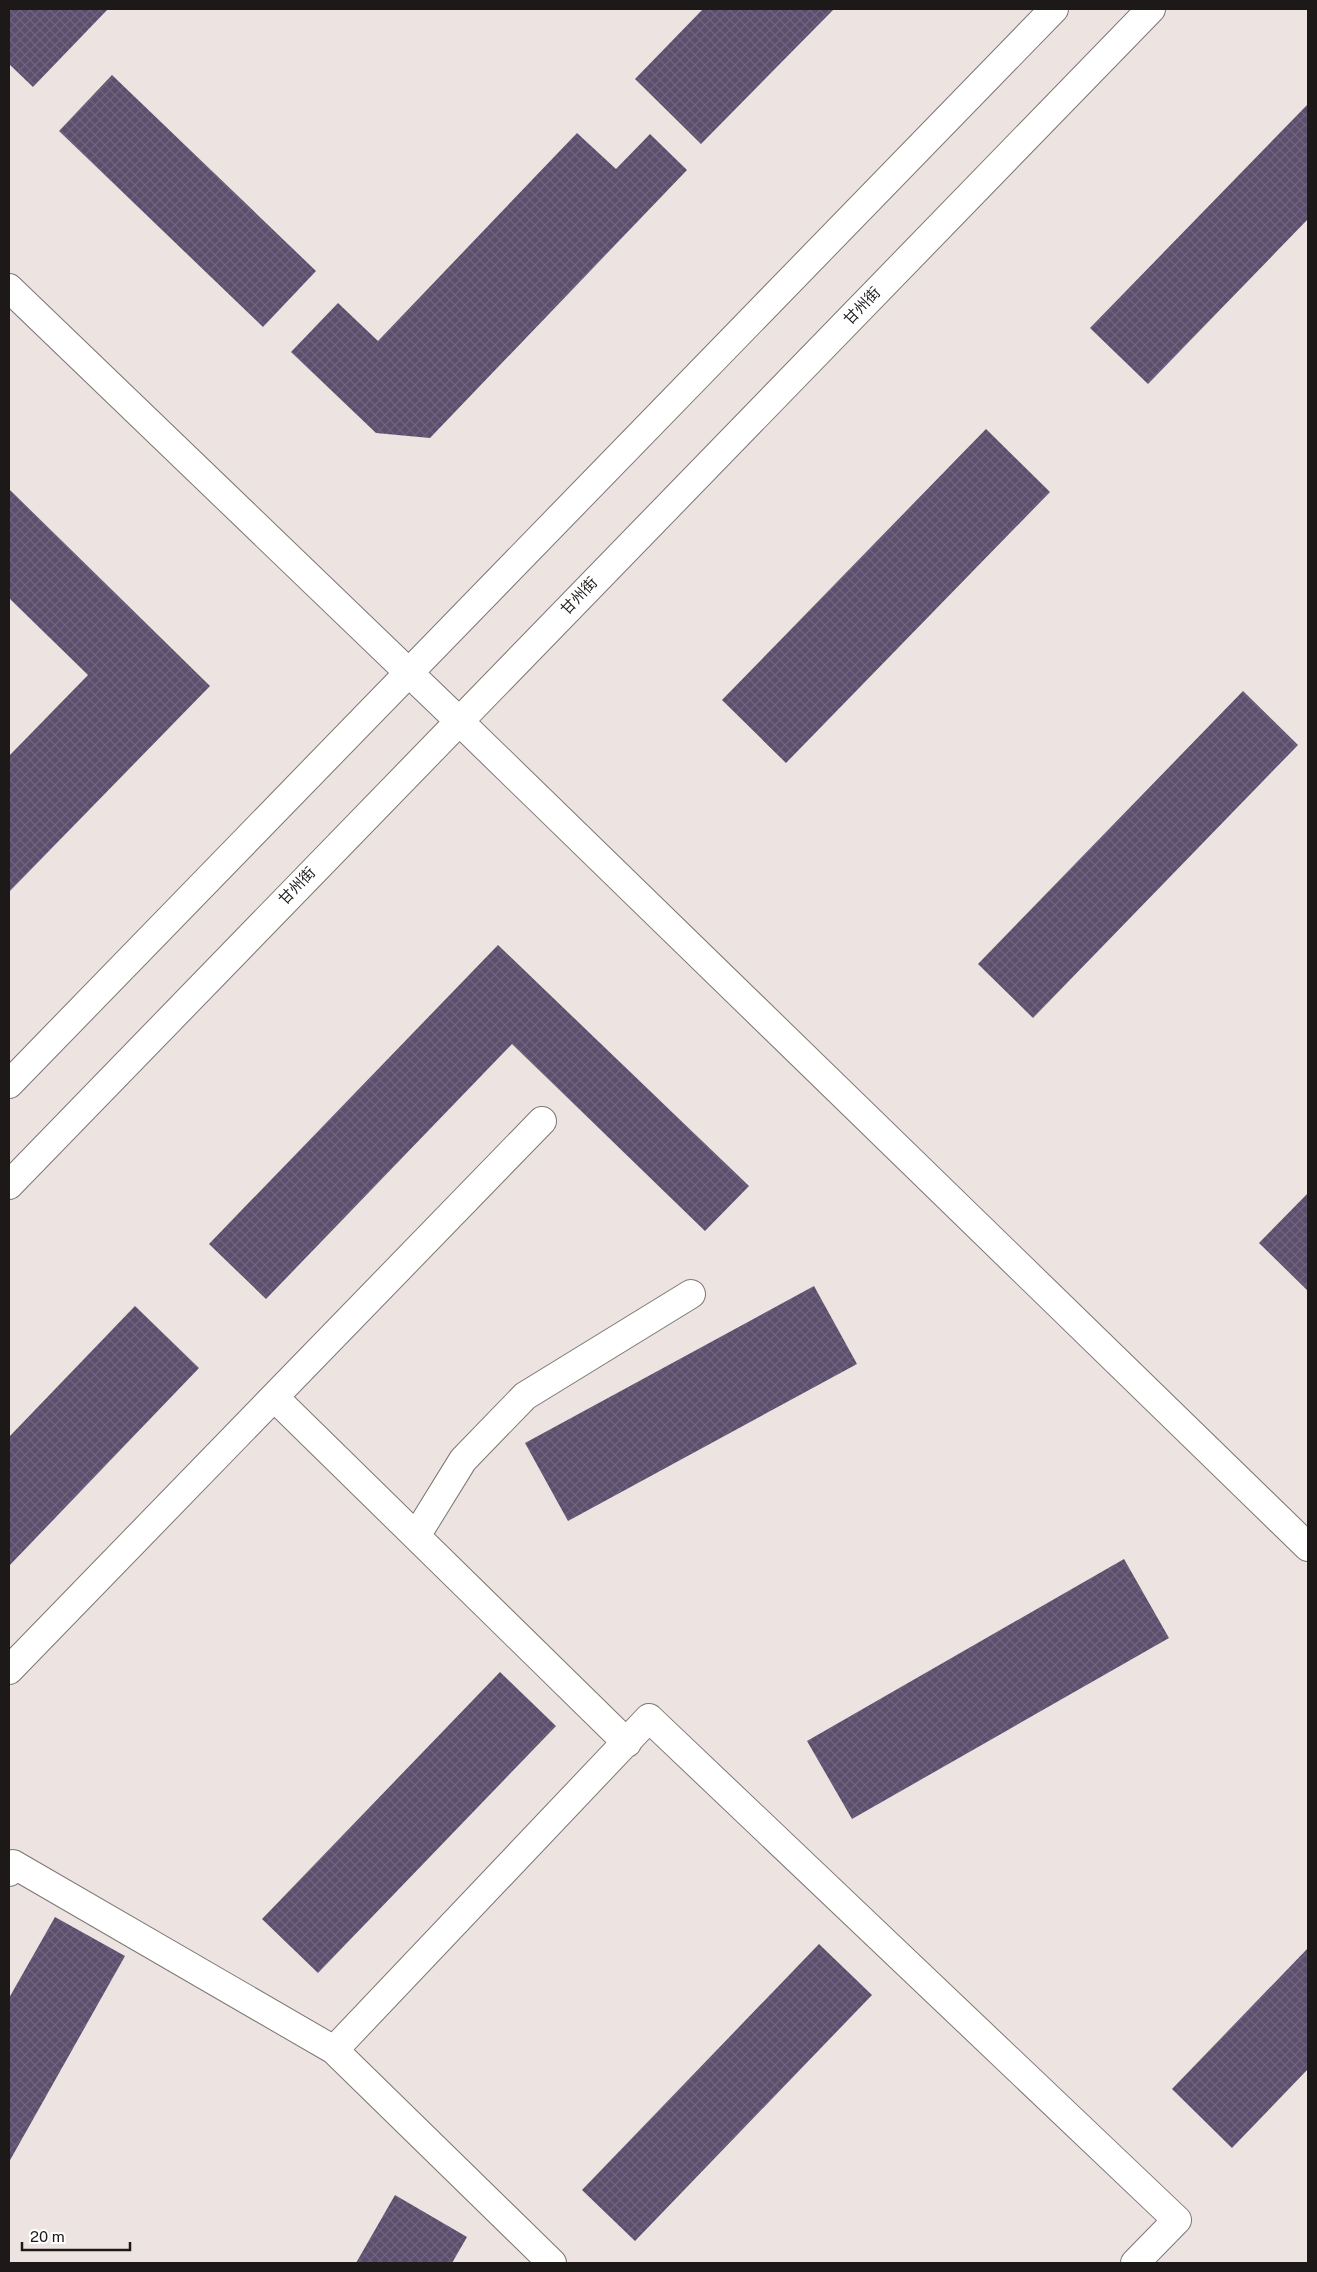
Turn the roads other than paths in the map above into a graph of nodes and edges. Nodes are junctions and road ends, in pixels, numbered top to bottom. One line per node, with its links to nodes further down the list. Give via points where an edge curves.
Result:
1 (1054, 9): 4 (street)
2 (1152, 9): 5 (street, 甘州街)
3 (9, 288): 4 (street)
4 (408, 672): 5 (street); 6 (street)
5 (458, 720): 8 (street, 甘州街); 12 (street)
6 (9, 1084)
7 (542, 1121): 10 (street)
8 (9, 1184)
9 (691, 1294): 11 (street, via 525,1396 463,1460)
10 (274, 1397): 11 (street); 13 (street)
11 (416, 1536): 14 (street)
12 (1308, 1547)
13 (9, 1670)
14 (626, 1742): 16 (street); 18 (street, via 649,1718 1177,2220)
15 (9, 1872): 16 (street, via 13,1864)
16 (334, 2050): 17 (street)
17 (550, 2262)
18 (1134, 2263)

